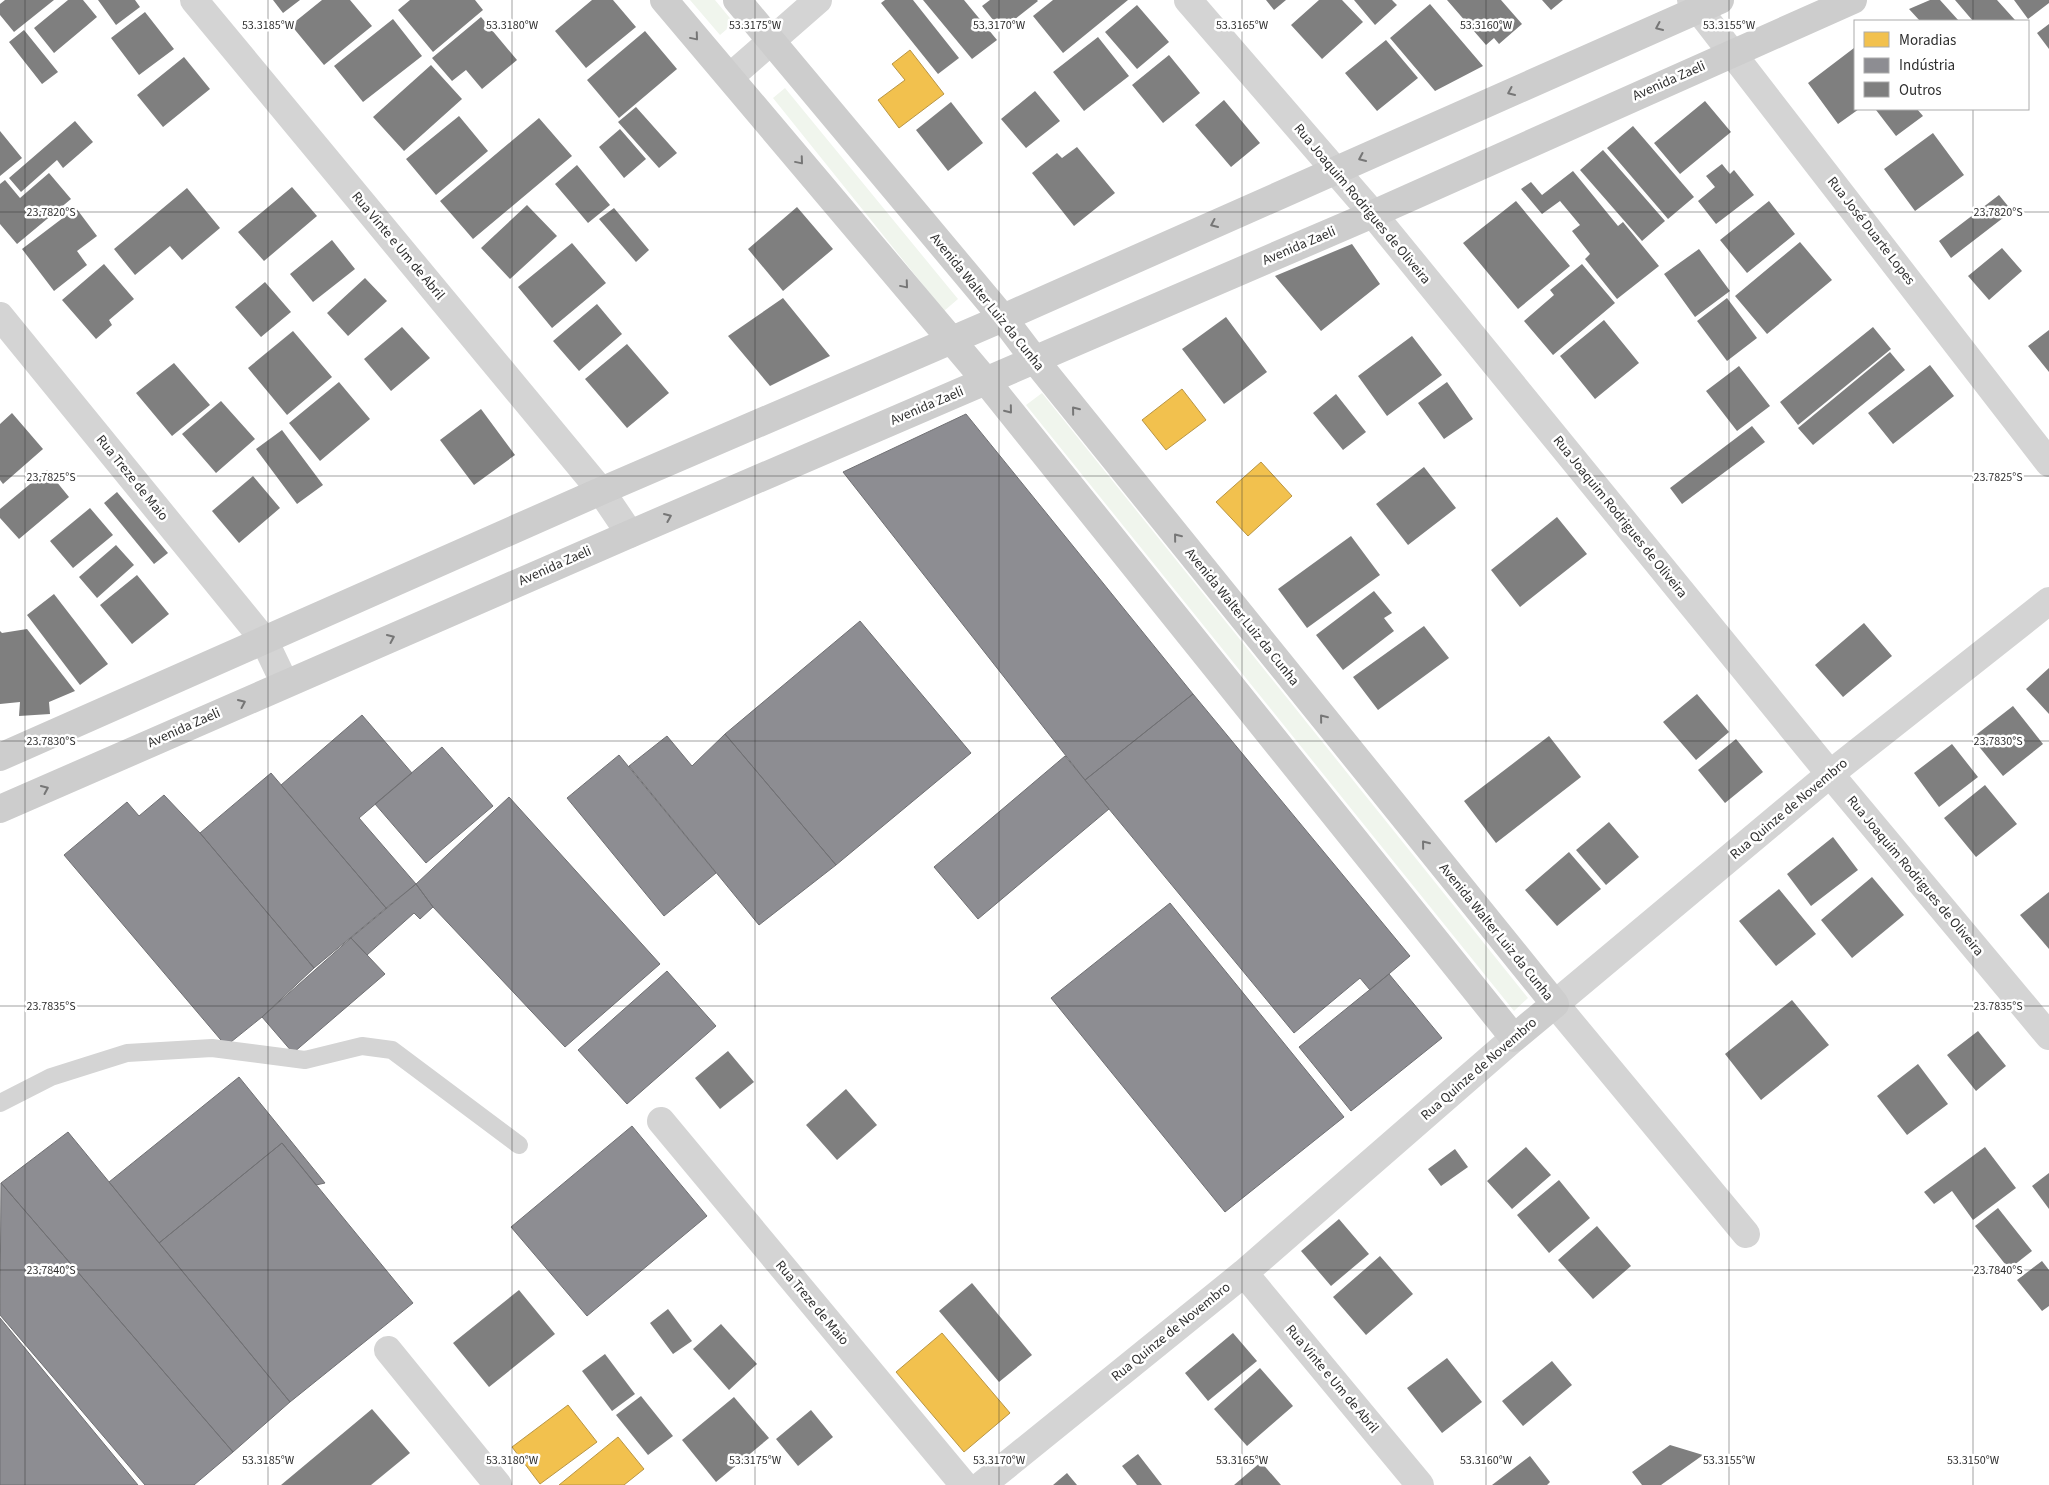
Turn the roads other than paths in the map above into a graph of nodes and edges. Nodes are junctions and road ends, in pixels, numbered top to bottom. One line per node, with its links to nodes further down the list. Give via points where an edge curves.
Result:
1 (194, 0): 19 (street, Rua Vinte e Um de Abril)
2 (664, 0): 10 (street, one-way to 10)
3 (737, 0): 8 (street, Avenida Walter Luiz da Cunha)
4 (818, 0): 8 (street)
5 (1188, 0): 11 (street, Rua Joaquim Rodrigues de Oliveira)
6 (1853, 0): 9 (street, Avenida Zaeli)
7 (1703, 3): 9 (street, Rua José Duarte Lopes); 11 (street, one-way to 11)
8 (771, 40): 10 (street); 14 (street, Avenida Walter Luiz da Cunha)
9 (1733, 52): 12 (street, Avenida Zaeli); 18 (street, Rua José Duarte Lopes)
10 (730, 77): 15 (street, one-way to 15)
11 (1335, 170): 12 (street, Rua Joaquim Rodrigues de Oliveira); 14 (street, one-way to 14)
12 (1373, 214): 16 (street, Avenida Zaeli); 25 (street, Rua Joaquim Rodrigues de Oliveira)
13 (0, 316): 22 (street, Rua Treze de Maio)
14 (1003, 318): 15 (street); 16 (street, Avenida Walter Luiz da Cunha)
15 (951, 339): 17 (street); 19 (street)
16 (1034, 359): 17 (street, Avenida Zaeli); 27 (street, Avenida Walter Luiz da Cunha, one-way to 16)
17 (986, 381): 20 (street, Avenida Zaeli, one-way to 17); 29 (street, one-way to 29)
18 (2049, 463)
19 (602, 491): 20 (street, Rua Vinte e Um de Abril); 22 (street)
20 (630, 534): 23 (street, Avenida Zaeli, one-way to 20)
21 (2049, 601): 25 (street, Rua Quinze de Novembro)
22 (264, 640): 23 (street, Rua Treze de Maio); 24 (street)
23 (285, 684): 26 (street, Avenida Zaeli, one-way to 23)
24 (0, 757)
25 (1830, 774): 27 (street, Rua Quinze de Novembro); 28 (street, Rua Joaquim Rodrigues de Oliveira)
26 (0, 809)
27 (1555, 1004): 29 (street, Rua Quinze de Novembro); 33 (street, Avenida Walter Luiz da Cunha)
28 (2049, 1036)
29 (1514, 1038): 34 (street, Rua Quinze de Novembro)
30 (0, 1104): 32 (lane, via 51,1077 127,1053 212,1048 305,1060 362,1046 392,1050)
31 (661, 1121): 37 (street, Rua Treze de Maio)
32 (519, 1145)
33 (1746, 1234)
34 (1244, 1273): 38 (street, Rua Quinze de Novembro); 39 (street, Rua Vinte e Um de Abril)
35 (388, 1350): 36 (street)
36 (498, 1485)
37 (964, 1485)
38 (982, 1485)
39 (1420, 1485)

